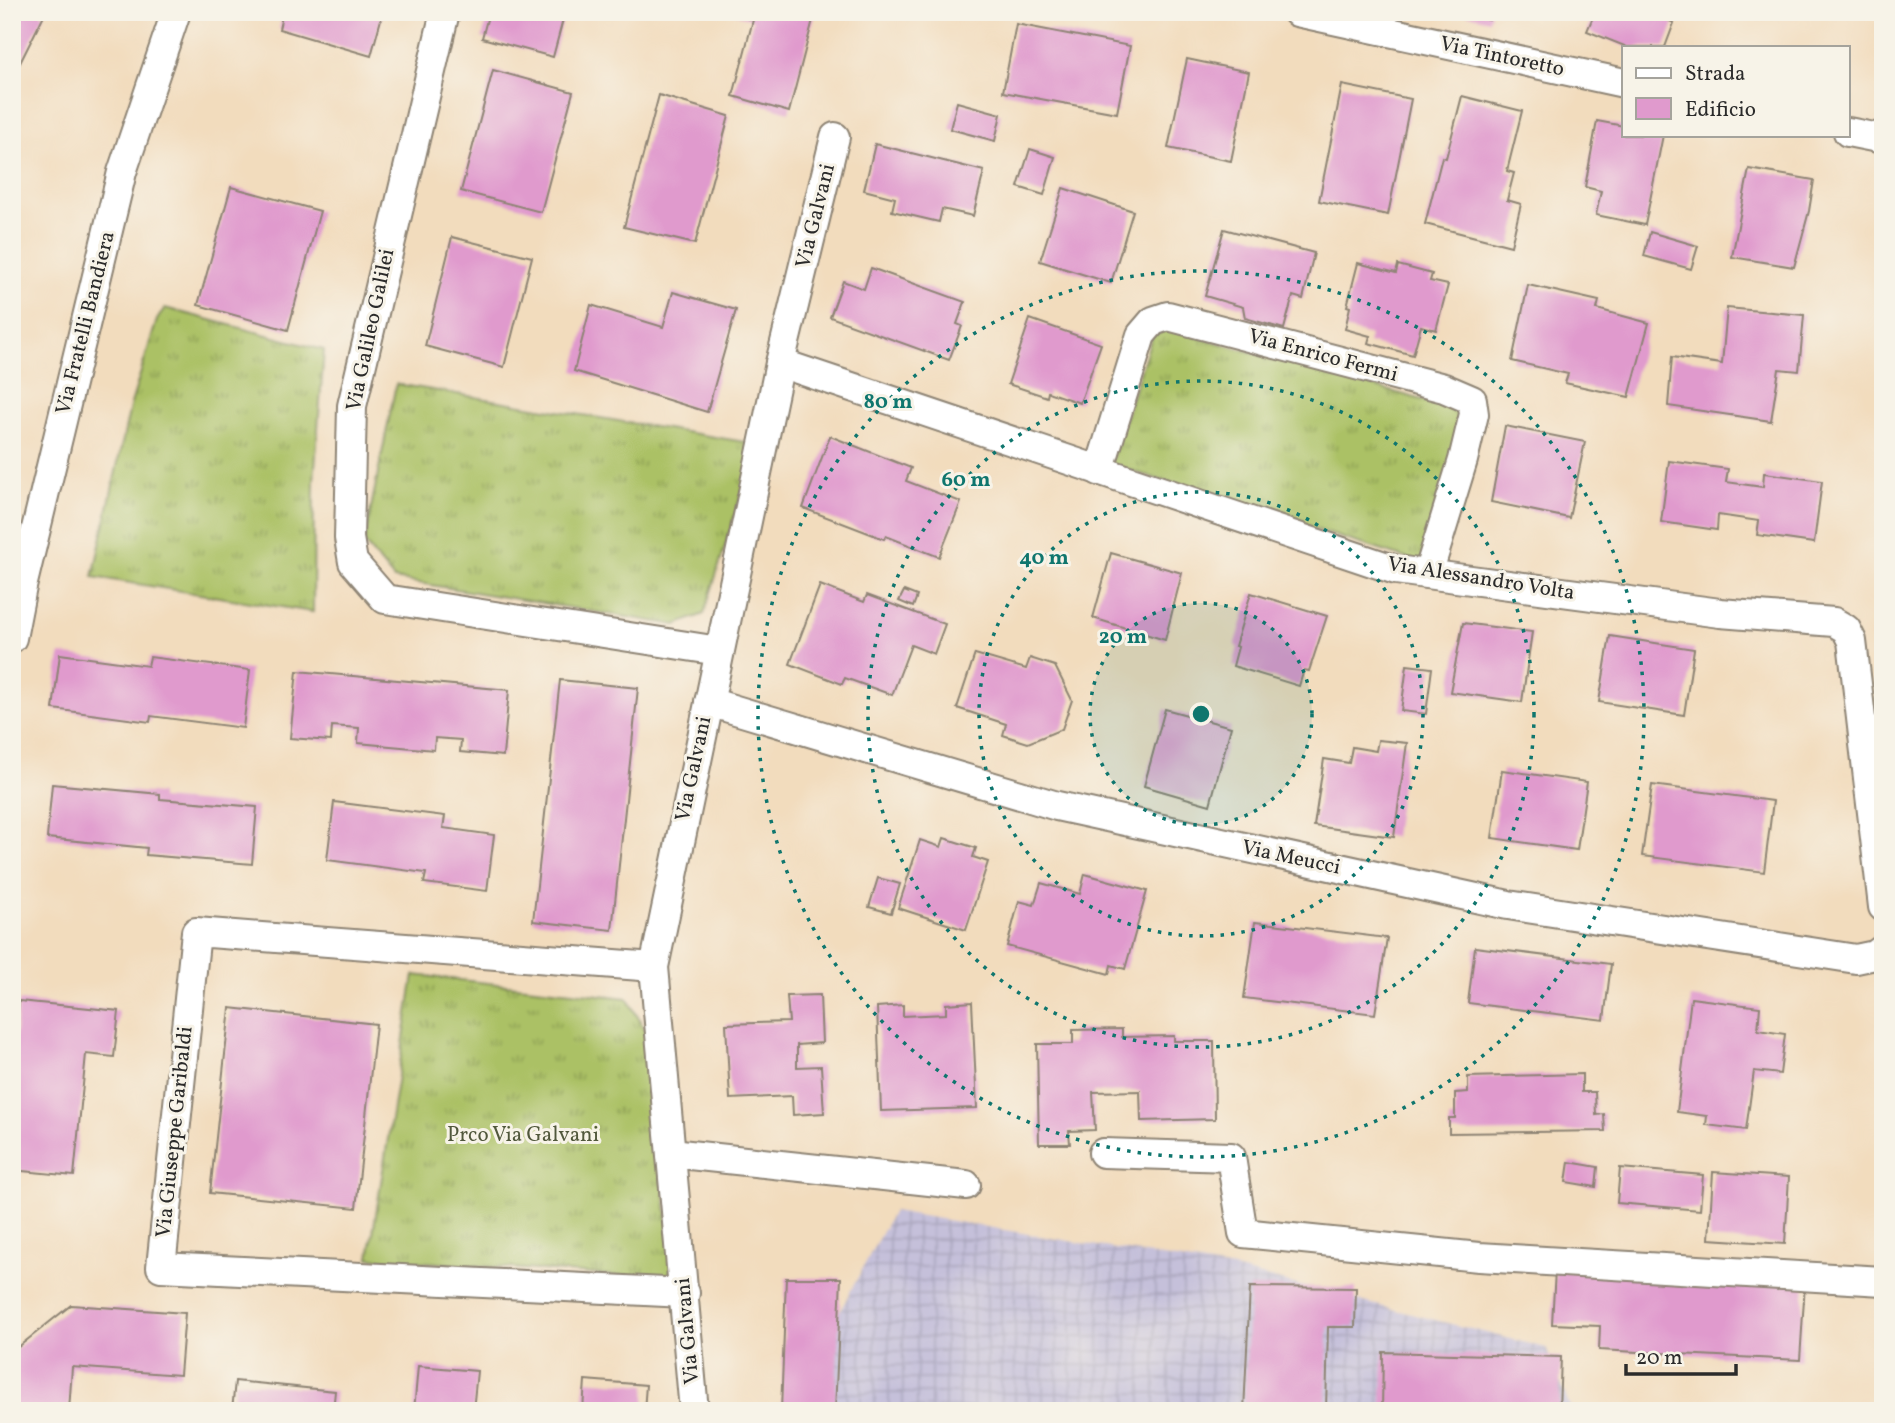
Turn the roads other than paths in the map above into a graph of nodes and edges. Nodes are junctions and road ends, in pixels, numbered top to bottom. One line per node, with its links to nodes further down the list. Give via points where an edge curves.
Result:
1 (176, 12): 11 (street, Via Fratelli Bandiera, via 122,172)
2 (445, 12): 12 (street, Via Galileo Galilei, via 352,406 349,538 353,562 385,599)
3 (1297, 12): 4 (street, Via Tintoretto)
4 (1622, 83)
5 (1850, 132): 7 (street)
6 (835, 137): 8 (street, Via Galvani)
7 (1883, 139)
8 (780, 363): 9 (street, Via Alessandro Volta); 12 (street, Via Galvani)
9 (1099, 471): 10 (street, Via Alessandro Volta, via 1396,570); 10 (street, Via Enrico Fermi, via 1141,335 1153,321 1168,316 1444,387 1472,400 1474,414)
10 (1428, 574): 14 (street, Via Alessandro Volta, via 1720,613 1834,622 1846,629 1852,641)
11 (12, 638)
12 (719, 651): 13 (street, Via Galvani)
13 (709, 702): 15 (street, Via Meucci, via 1057,806 1508,905 1856,959); 16 (street, Via Galvani)
14 (1883, 907)
15 (1883, 949)
16 (653, 967): 17 (street, Via Galvani); 21 (street, Via Giuseppe Garibaldi, via 196,932 161,1267)
17 (671, 1153): 19 (street); 21 (street, Via Galvani)
18 (1103, 1153): 20 (street, via 1231,1157 1243,1233 1479,1257)
19 (966, 1185)
20 (1883, 1281)
21 (685, 1293): 22 (street, Via Galvani)
22 (694, 1411)

